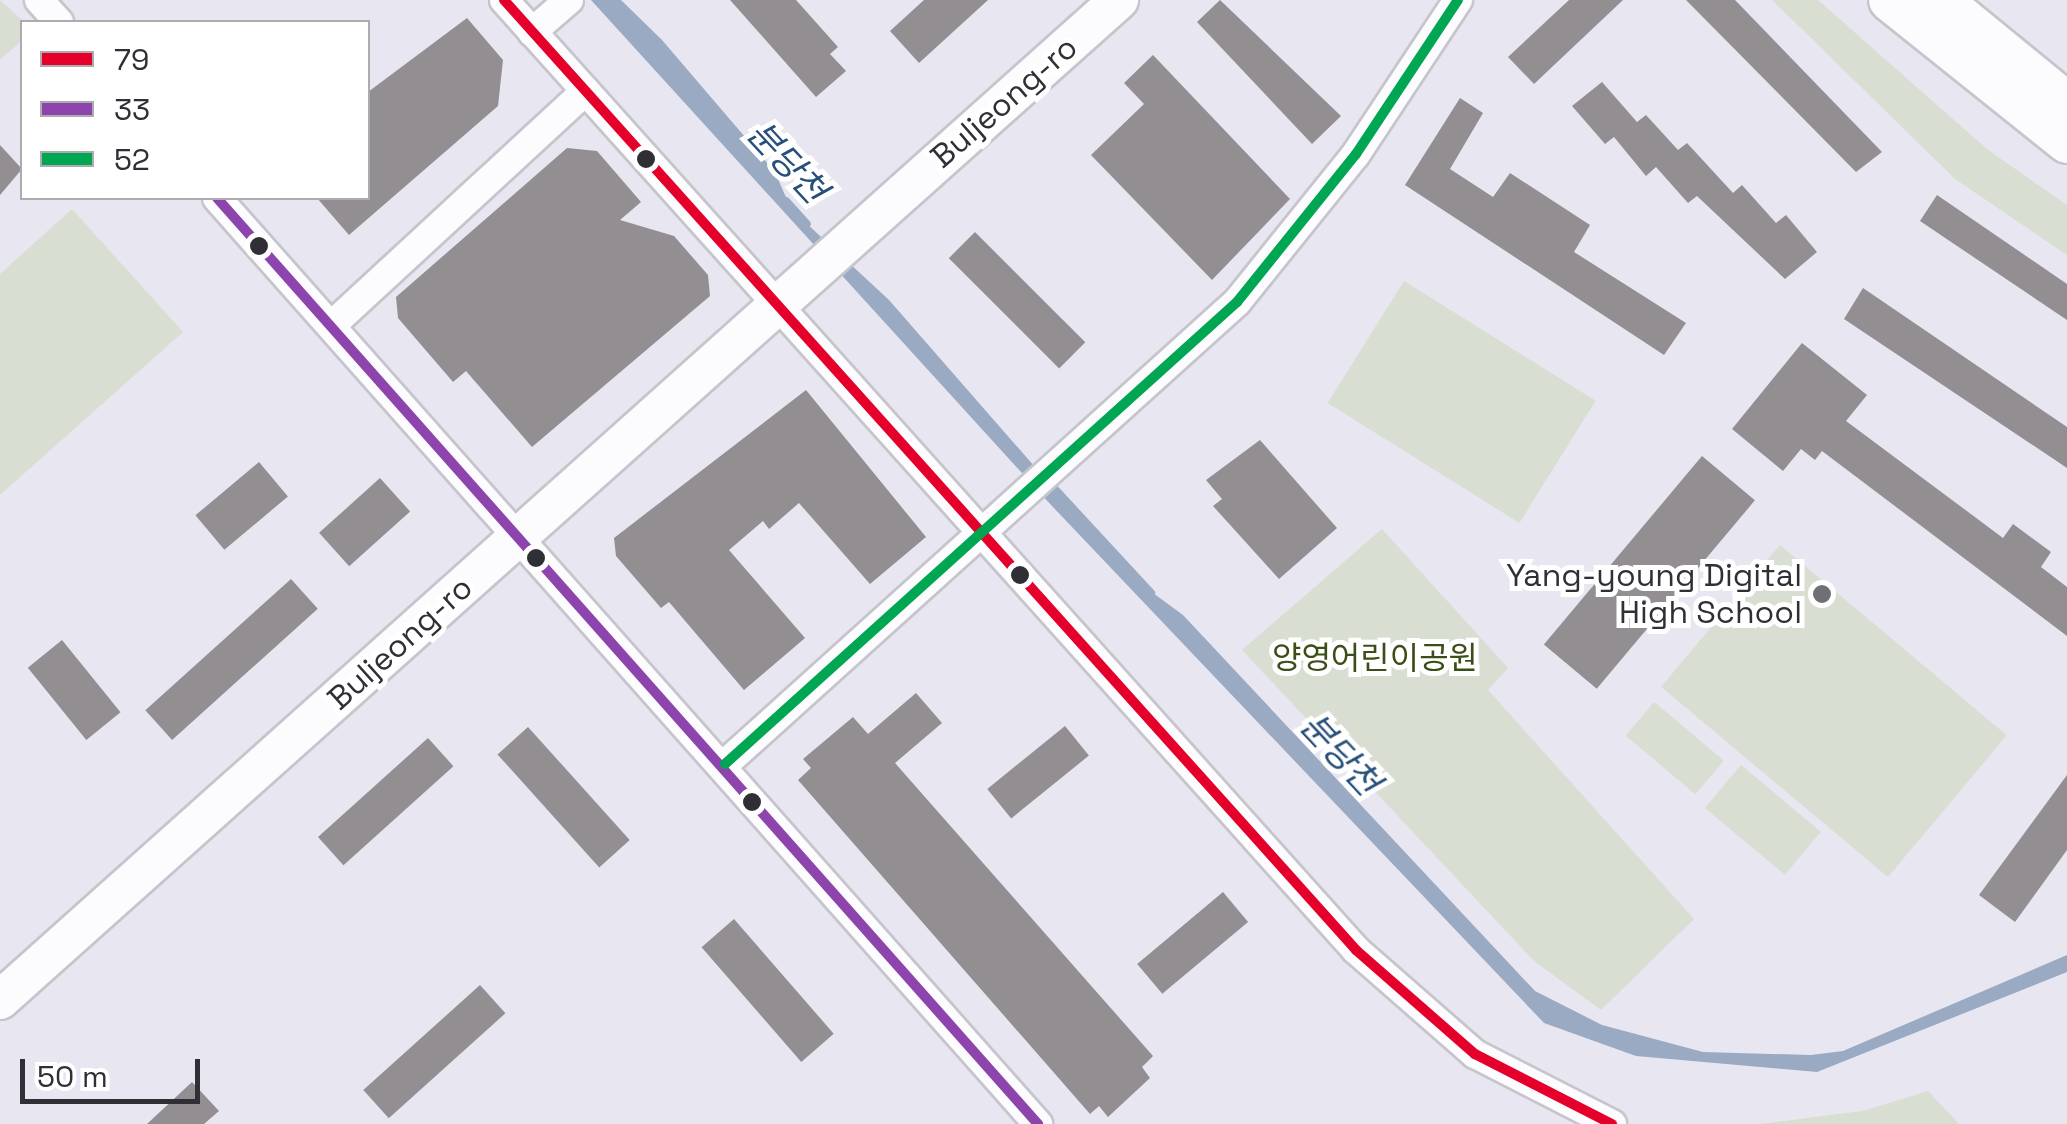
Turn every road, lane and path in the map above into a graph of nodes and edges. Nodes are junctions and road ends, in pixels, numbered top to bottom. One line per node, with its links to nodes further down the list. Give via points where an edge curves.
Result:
1 (39, 0): 8 (street)
2 (504, 0): 9 (street)
3 (569, 0): 9 (street)
4 (1120, 0): 14 (main road, Buljeong-ro)
5 (1458, 0): 16 (street, via 1294,237)
6 (1890, 0): 12 (main road)
7 (1940, 0): 11 (main road)
8 (57, 20)
9 (534, 30): 10 (street)
10 (586, 91): 14 (street); 15 (street)
11 (2067, 104)
12 (2067, 142)
13 (219, 200): 15 (street)
14 (793, 297): 16 (street); 17 (main road, Buljeong-ro)
15 (332, 325): 17 (street)
16 (990, 526): 18 (street); 21 (street, via 1408,1000 1512,1078)
17 (521, 534): 18 (street); 19 (main road, Buljeong-ro)
18 (725, 764): 20 (street)
19 (0, 1000)
20 (1038, 1124)
21 (1612, 1124)

